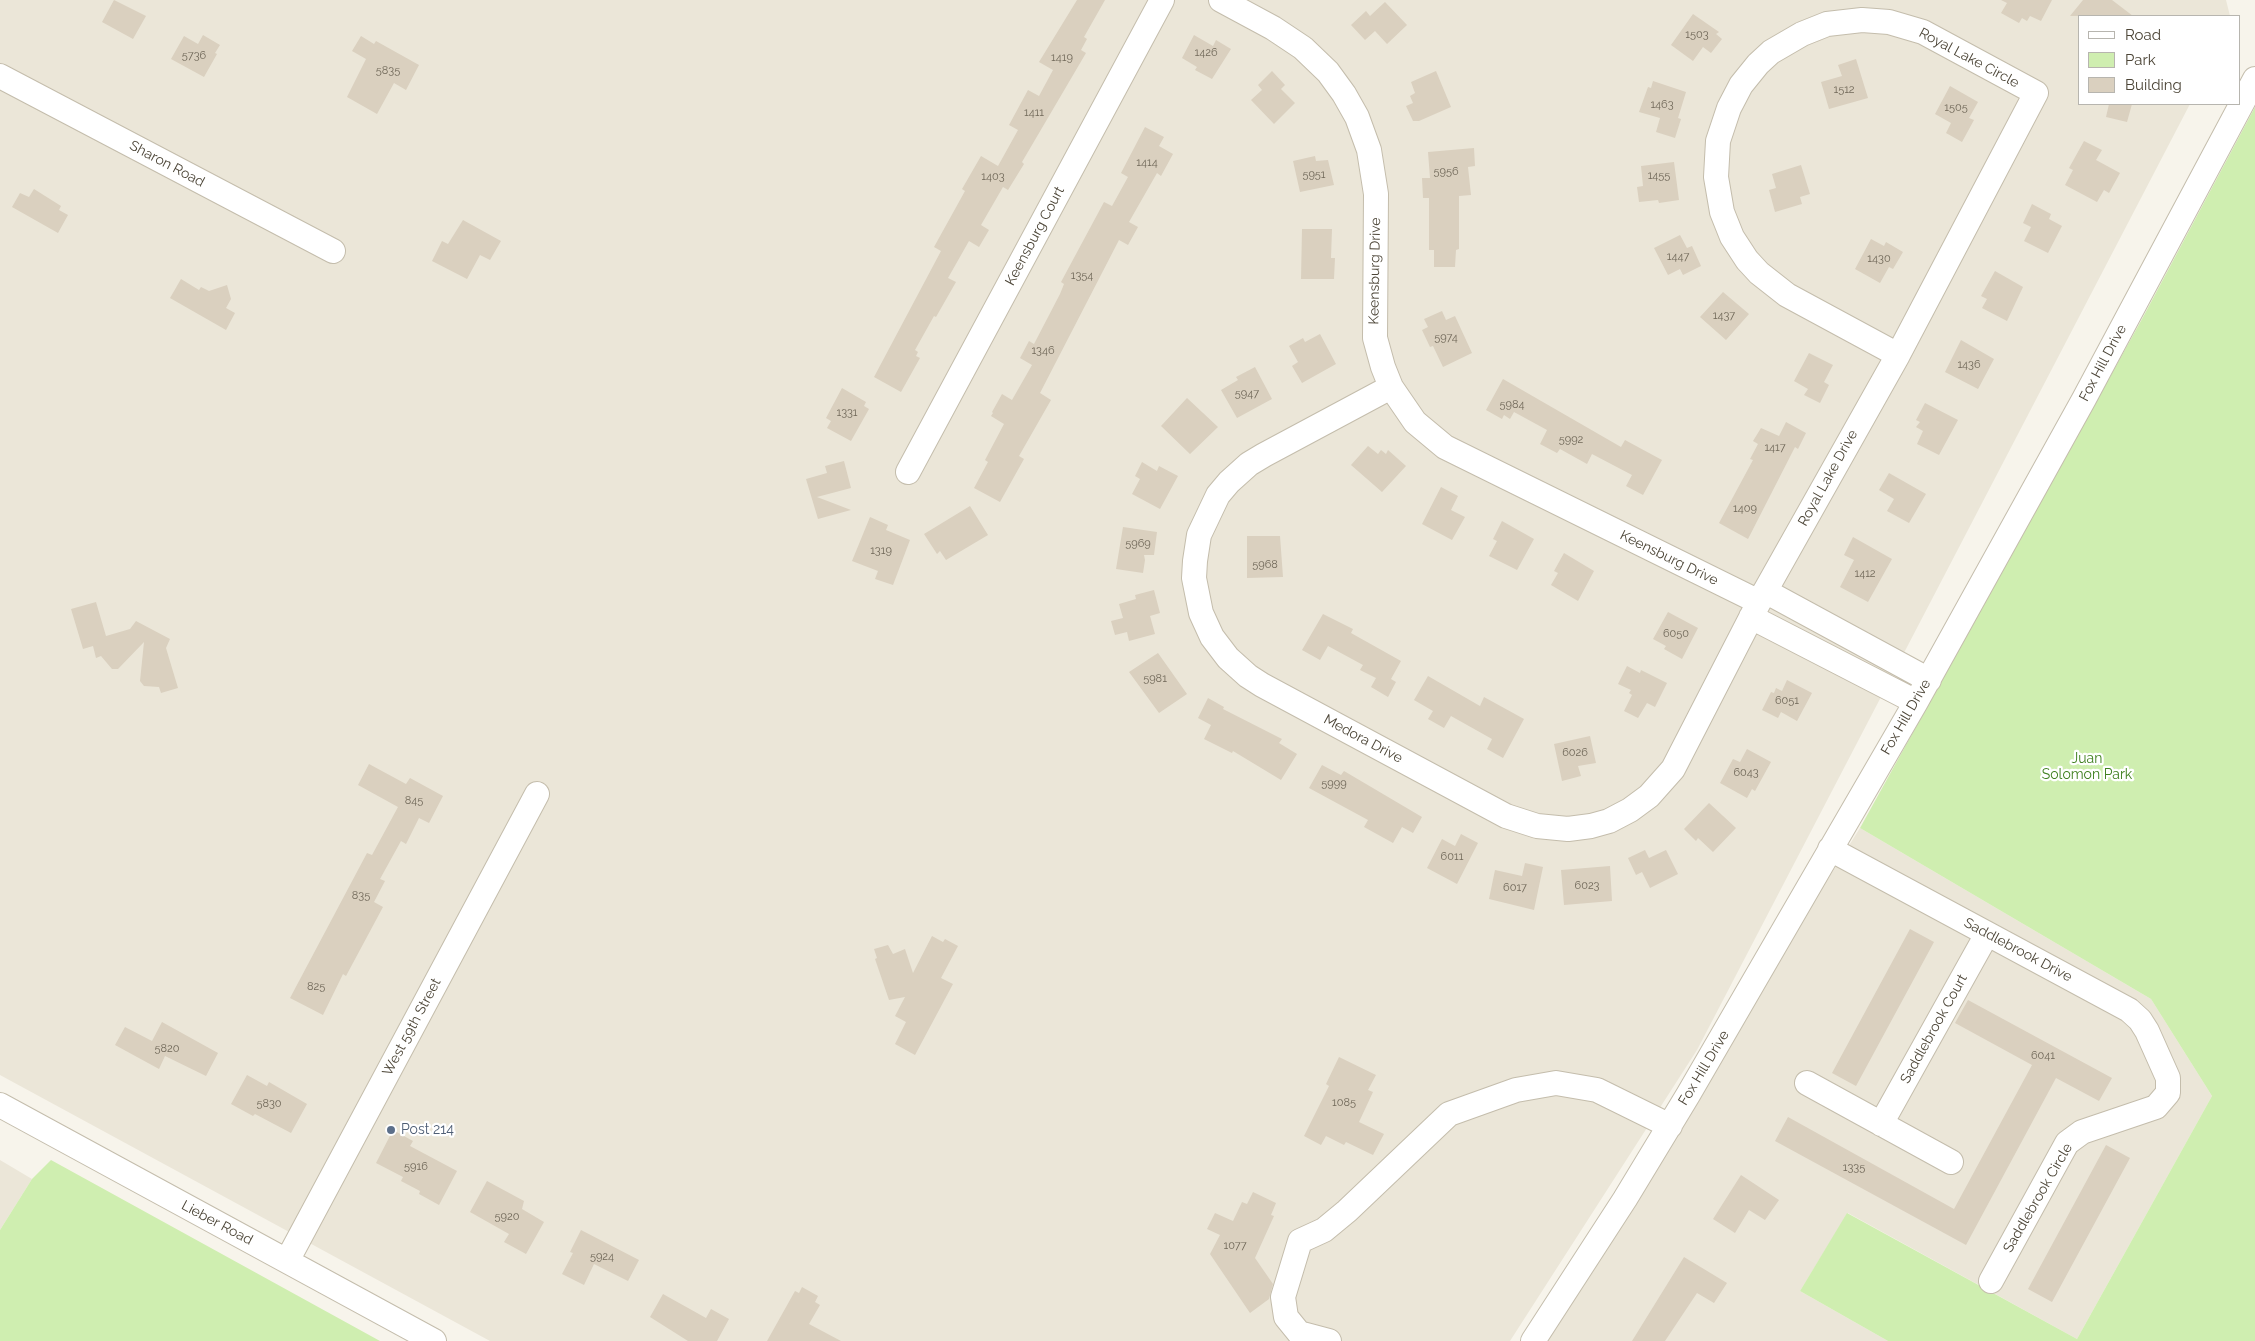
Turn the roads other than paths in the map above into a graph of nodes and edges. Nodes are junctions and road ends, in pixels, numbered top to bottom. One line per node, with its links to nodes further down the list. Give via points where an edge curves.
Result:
1 (1162, 0): 8 (street, Keensburg Court)
2 (1221, 0): 7 (street, Keensburg Drive, via 1303,48 1328,72 1357,117 1369,150 1376,194 1375,338)
3 (0, 76): 5 (street, Sharon Road)
4 (2255, 79): 10 (street, Fox Hill Drive, via 2084,399)
5 (333, 251)
6 (1898, 355): 6 (street, Royal Lake Circle, via 2036,93 1932,36 1906,26 1880,20 1827,24 1772,52 1758,64 1728,108 1718,142 1716,177 1722,212 1738,245 1767,280 1787,295); 9 (street, Royal Lake Drive)
7 (1391, 387): 9 (street, Keensburg Drive, via 1415,422 1445,446); 9 (street, Medora Drive, via 1249,464 1218,495 1205,518 1194,561 1201,613 1228,658 1262,685 1506,816 1555,829 1578,828 1609,820 1630,810 1649,796 1673,769)
8 (908, 472)
9 (1758, 604): 10 (street, Keensburg Drive); 11 (street, Keensburg Drive)
10 (1928, 680): 11 (street, Fox Hill Drive)
11 (1916, 702): 13 (street, Fox Hill Drive)
12 (537, 794): 21 (street, West 59th Street)
13 (1830, 849): 14 (street, Saddlebrook Drive); 19 (street, Fox Hill Drive)
14 (1987, 934): 16 (street, Saddlebrook Drive, via 2135,1014 2147,1031 2168,1078); 18 (street, Saddlebrook Court)
15 (1807, 1083): 18 (street)
16 (2168, 1086): 22 (street, Saddlebrook Circle, via 2168,1093 2156,1107 2082,1132 2067,1143)
17 (0, 1106): 21 (street, Lieber Road)
18 (1881, 1124): 20 (street)
19 (1670, 1126): 24 (street, via 1597,1090 1556,1083 1516,1090 1449,1114 1347,1211 1324,1230 1300,1241 1283,1297 1286,1317 1299,1333); 25 (street, Fox Hill Drive)
20 (1951, 1162)
21 (287, 1261): 23 (street, Lieber Road)
22 (1991, 1281)
23 (434, 1341)
24 (1329, 1341)
25 (1533, 1341)

